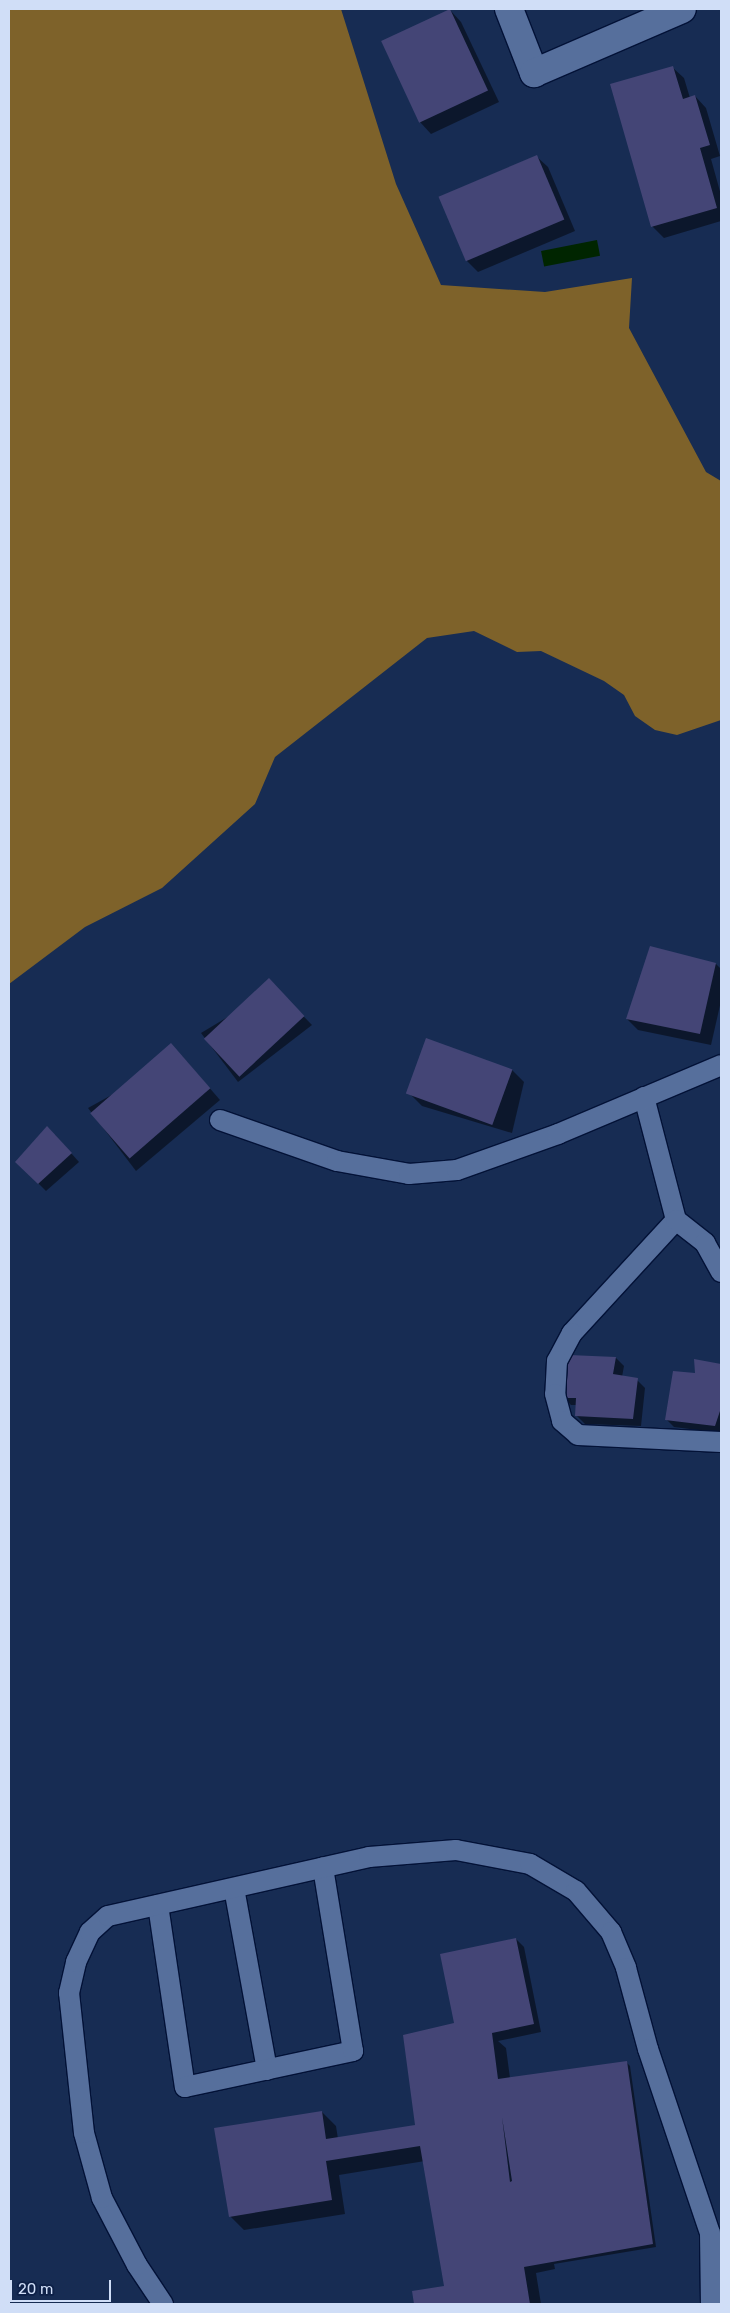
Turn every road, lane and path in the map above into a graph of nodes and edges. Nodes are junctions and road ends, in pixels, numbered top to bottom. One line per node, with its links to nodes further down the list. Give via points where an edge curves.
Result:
1 (509, 9): 2 (street, via 534,73)
2 (682, 9)
3 (721, 1065): 4 (lane)
4 (644, 1097): 5 (lane, via 484,1162 458,1170 409,1174 337,1162); 6 (lane)
5 (220, 1120)
6 (676, 1220): 7 (lane, via 705,1243); 8 (lane, via 572,1333 557,1361 555,1394 562,1422 578,1435)
7 (721, 1272)
8 (721, 1442)
9 (323, 1867): 10 (lane); 12 (lane, via 352,2051); 14 (lane, via 369,1857 456,1850 530,1864 576,1891 611,1932 626,1968 648,2049 710,2232)
10 (234, 1888): 11 (lane); 12 (lane)
11 (158, 1905): 12 (lane, via 185,2087); 13 (lane, via 108,1916 90,1932 76,1962 69,1993 84,2133 102,2198 137,2265)
12 (267, 2070)
13 (162, 2304)
14 (711, 2304)

